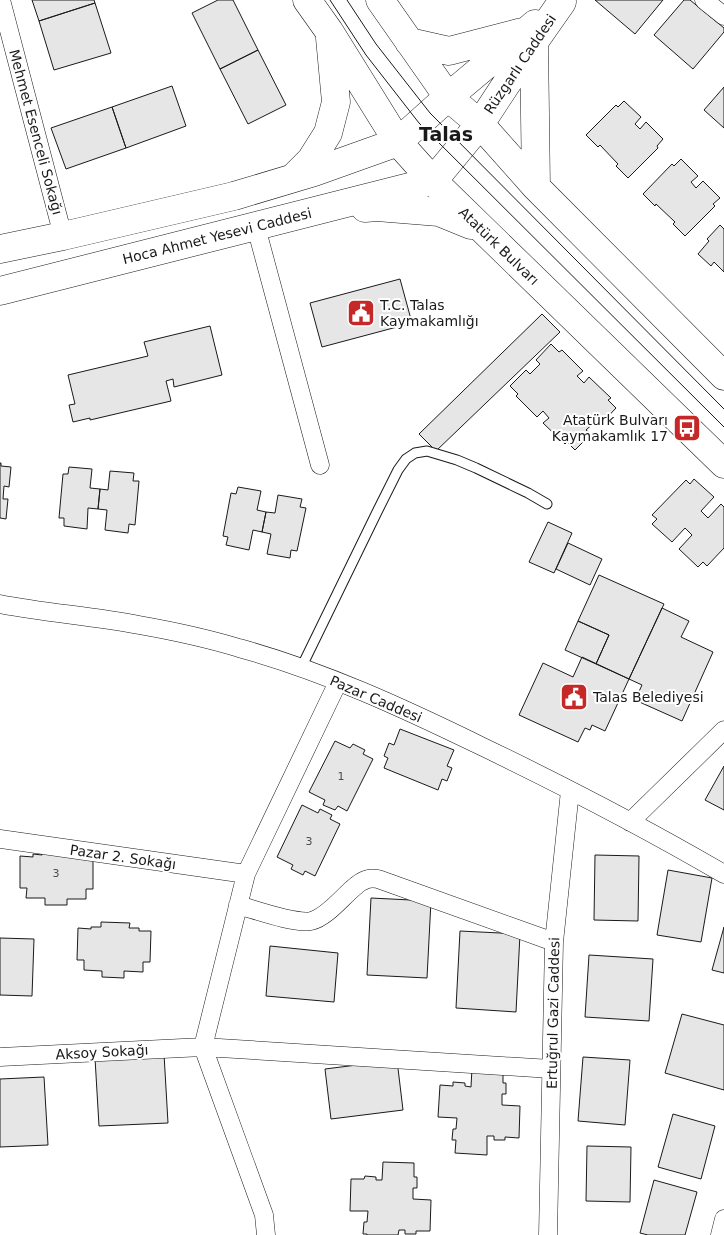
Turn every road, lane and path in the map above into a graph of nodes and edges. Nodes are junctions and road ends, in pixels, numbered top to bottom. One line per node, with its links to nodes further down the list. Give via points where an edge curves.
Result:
1 (1, 0): 18 (street, Mehmet Esenceli Sokağı)
2 (308, 0): 6 (main road, Atatürk Bulvarı)
3 (380, 0): 8 (main road)
4 (704, 0): 5 (street)
5 (724, 16)
6 (329, 31): 11 (main road, Atatürk Bulvarı); 12 (main road, via 336,102 328,133 311,160)
7 (531, 36): 8 (main road, via 449,51); 9 (main road, Rüzgarlı Caddesi); 10 (main road, Rüzgarlı Caddesi); 14 (main road)
8 (409, 42): 9 (main road)
9 (448, 97): 10 (main road); 11 (main road, Rüzgarlı Caddesi)
10 (480, 124): 13 (main road, Rüzgarlı Caddesi); 14 (main road)
11 (398, 142): 12 (main road); 13 (main road, Atatürk Bulvarı)
12 (292, 178): 18 (main road, via 234,196)
13 (433, 181): 15 (main road, Hoca Ahmet Yesevi Caddesi); 17 (main road, Atatürk Bulvarı)
14 (536, 187): 21 (main road)
15 (308, 213): 16 (main road, Hoca Ahmet Yesevi Caddesi); 17 (main road, via 377,207 416,209 439,212)
16 (256, 227): 20 (main road, Hoca Ahmet Yesevi Caddesi); 22 (street)
17 (483, 230): 23 (main road, Atatürk Bulvarı)
18 (63, 236): 19 (main road)
19 (0, 249)
20 (0, 291)
21 (724, 376)
22 (320, 464)
23 (724, 464)
24 (547, 504): 26 (lane, via 463,462 427,451 415,453 398,470)
25 (0, 604): 26 (street, Pazar Caddesi, via 139,624 239,648)
26 (301, 668): 27 (street, Pazar Caddesi)
27 (338, 682): 29 (street, Pazar Caddesi, via 436,724); 32 (street)
28 (724, 730): 30 (street)
29 (570, 791): 30 (street, Pazar Caddesi); 35 (street, Ertuğrul Gazi Caddesi)
30 (630, 822): 33 (street, Pazar Caddesi)
31 (0, 839): 32 (street, Pazar 2. Sokağı)
32 (246, 874): 34 (street)
33 (724, 874)
34 (238, 905): 35 (street, via 292,920 312,921 326,913 358,883 378,879); 36 (street)
35 (554, 942): 38 (street, Ertuğrul Gazi Caddesi)
36 (203, 1047): 37 (street, Aksoy Sokağı); 38 (street, Aksoy Sokağı); 40 (street, via 264,1215)
37 (0, 1057)
38 (552, 1069): 41 (street, Ertuğrul Gazi Caddesi)
39 (724, 1219): 42 (street)
40 (266, 1235)
41 (548, 1235)
42 (720, 1235)

